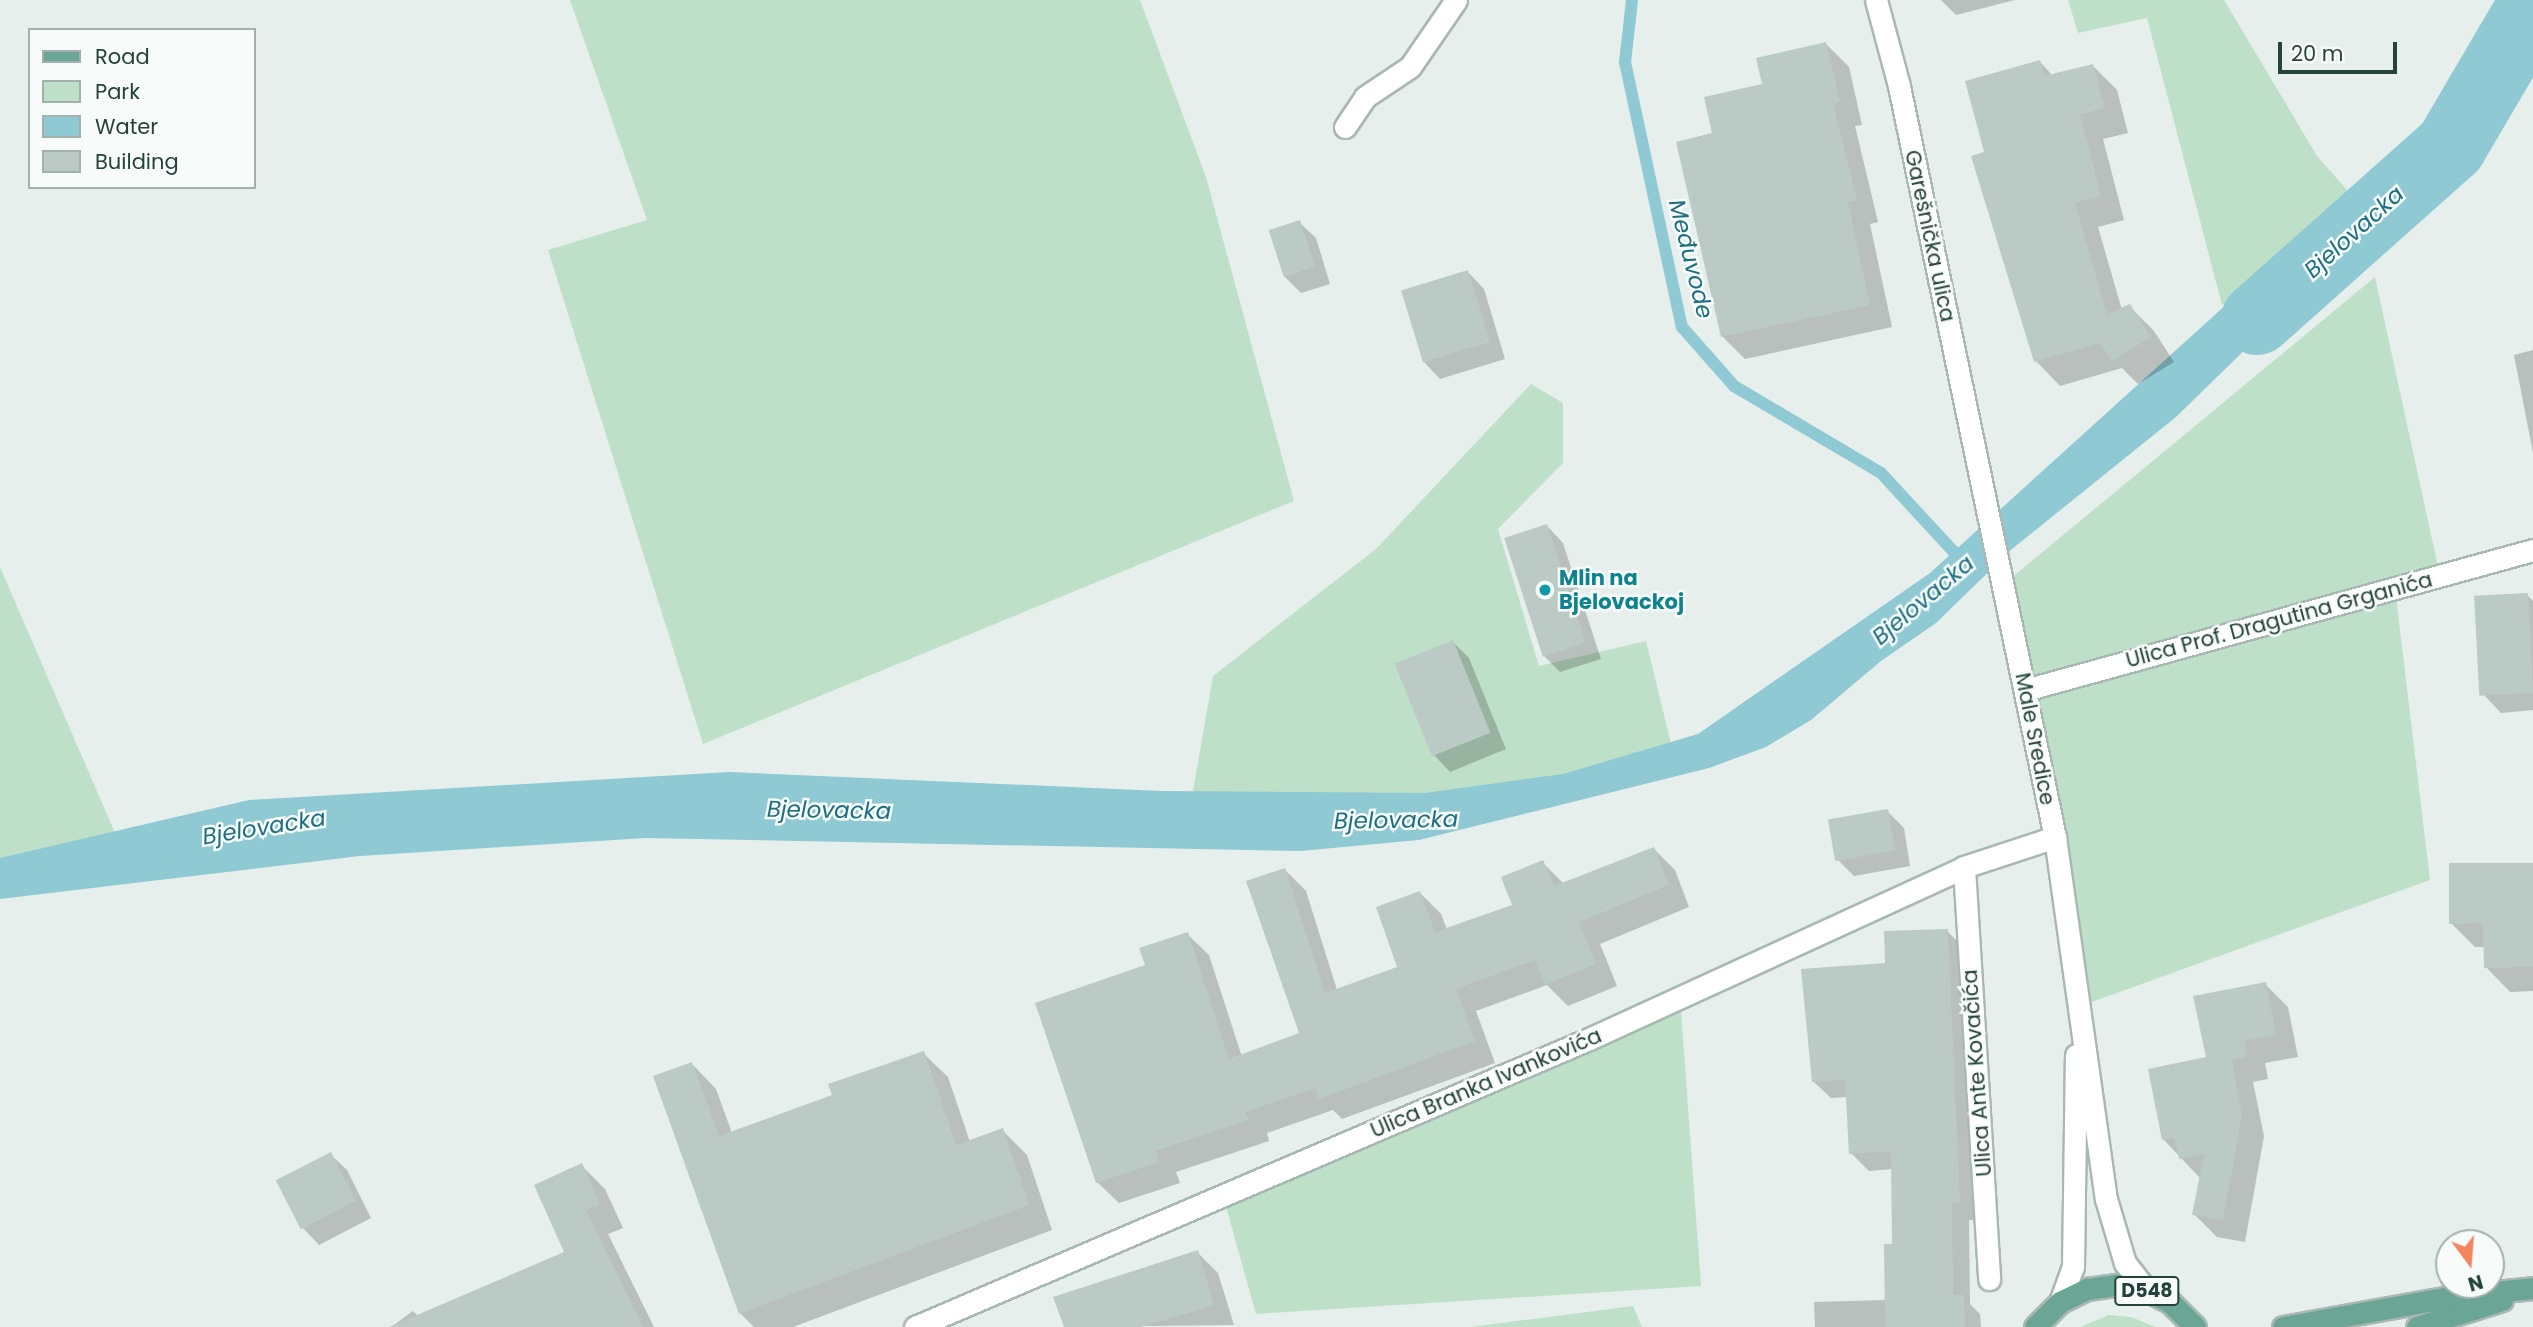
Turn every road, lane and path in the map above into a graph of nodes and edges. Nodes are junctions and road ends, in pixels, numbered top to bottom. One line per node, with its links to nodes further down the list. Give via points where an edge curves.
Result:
1 (1456, 0): 3 (street, via 1410,67 1365,97)
2 (1876, 0): 4 (street, Garešnička ulica, via 1899,86)
3 (1345, 127)
4 (1978, 474): 6 (street, Male Sredice)
5 (2533, 550): 6 (street, Ulica Prof. Dragutina Grganića)
6 (2025, 690): 7 (street, Male Sredice)
7 (2055, 837): 8 (street, Ulica Branka Ivankovića); 9 (street, Male Sredice)
8 (1964, 867): 10 (street, Ulica Ante Kovačića); 15 (street, Ulica Branka Ivankovića, via 1588,1039)
9 (2078, 1007): 12 (street, Male Sredice, via 2112,1227 2125,1263); 13 (street, Male Sredice, via 2072,1124 2073,1267)
10 (1989, 1279)
11 (2533, 1289): 17 (main road, via 2442,1298); 18 (main road)
12 (2146, 1290): 13 (main road, D548, via 2117,1285 2087,1290); 14 (main road, D548)
13 (2060, 1302): 16 (main road, D548)
14 (2198, 1325)
15 (915, 1327)
16 (2035, 1327)
17 (2283, 1327)
18 (2417, 1327)

